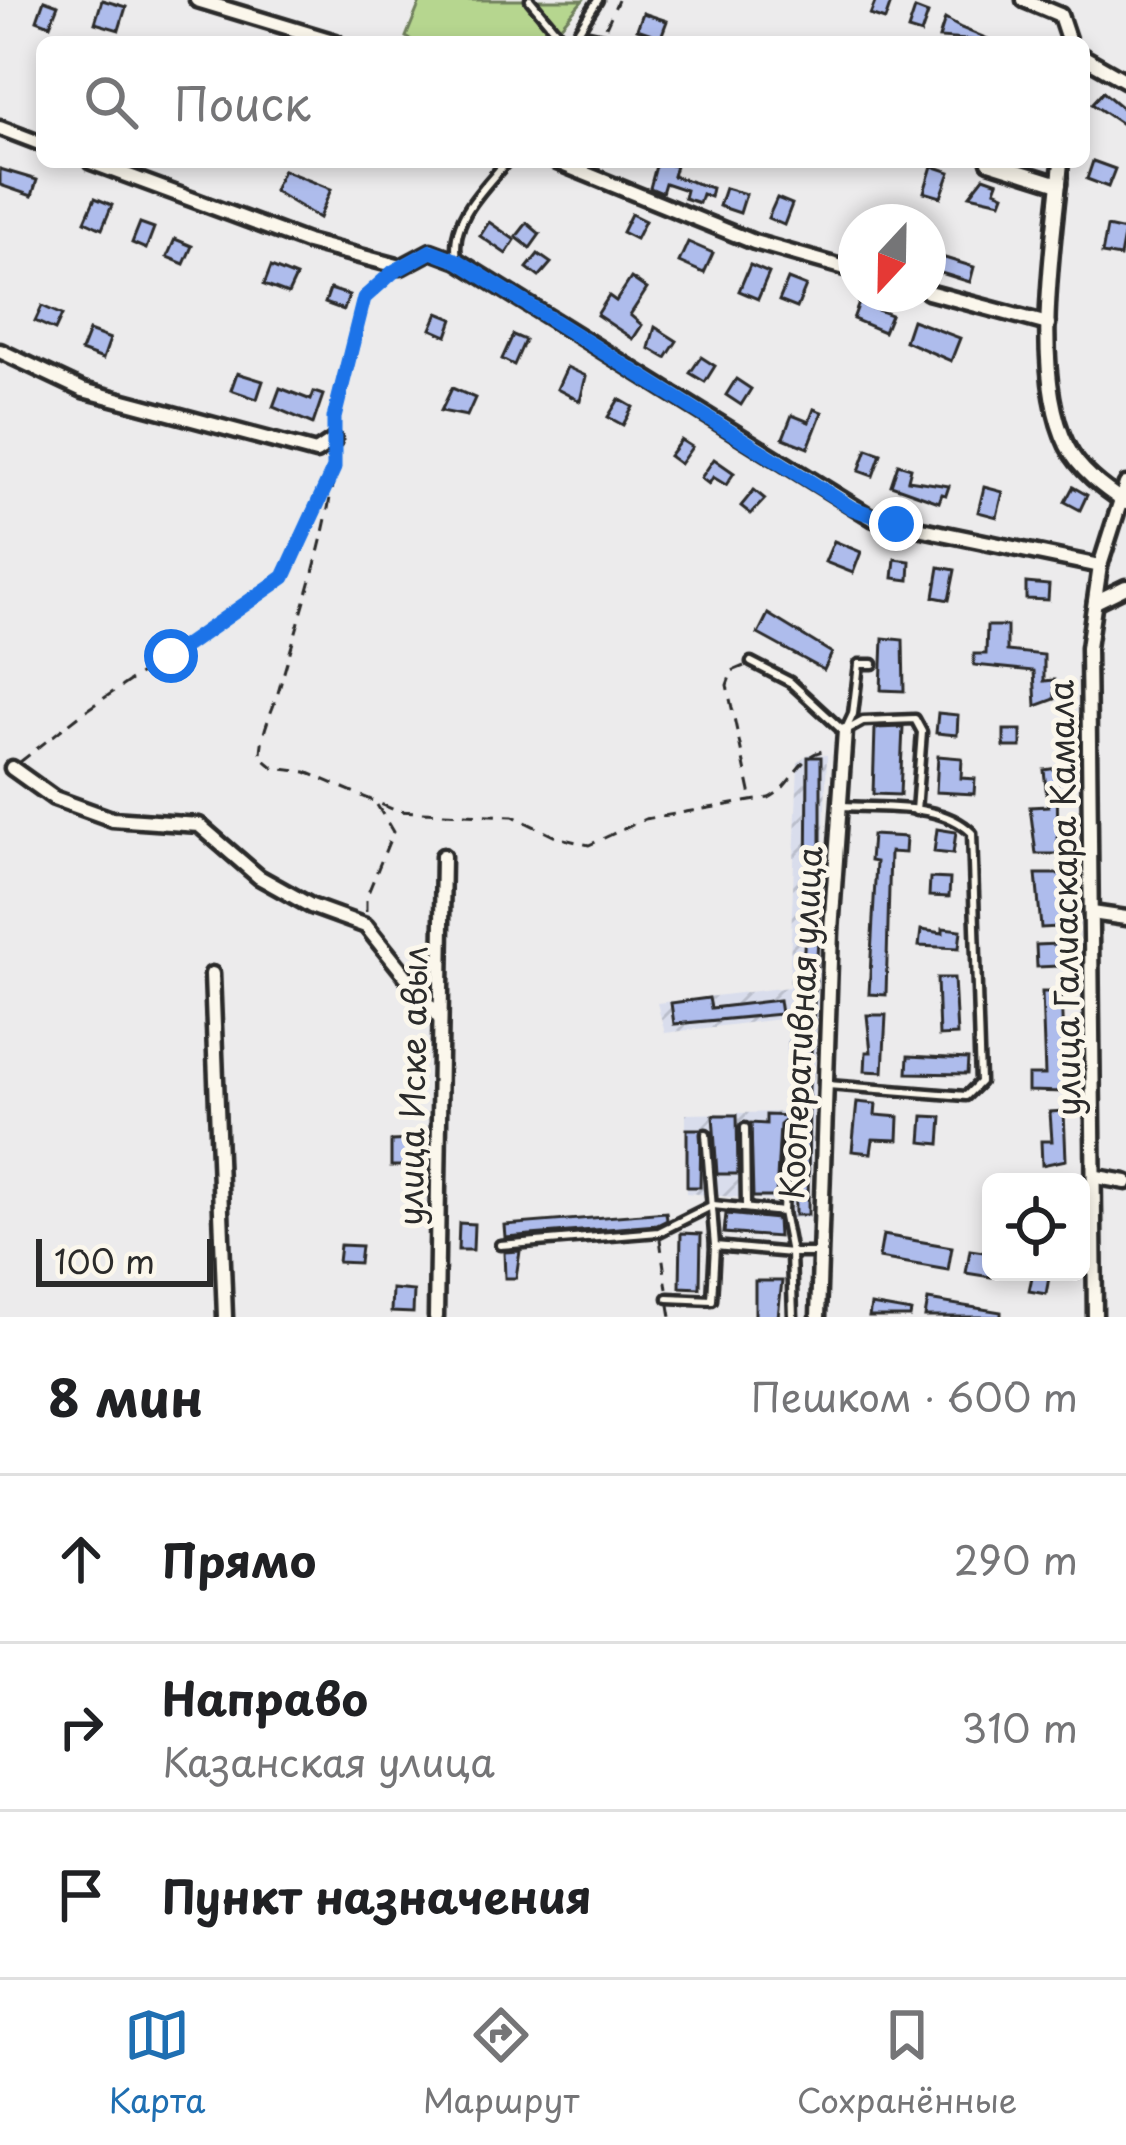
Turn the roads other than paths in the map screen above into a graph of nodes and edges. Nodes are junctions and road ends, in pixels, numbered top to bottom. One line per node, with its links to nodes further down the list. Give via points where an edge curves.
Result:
1 (197, 0): 6 (street)
2 (530, 0): 7 (lane)
3 (598, 0): 8 (lane)
4 (1024, 0): 5 (street)
5 (1059, 7): 9 (street)
6 (316, 36)
7 (568, 36)
8 (575, 36)
9 (1067, 36)
10 (1090, 60): 11 (street)
11 (1126, 81)
12 (0, 128): 13 (street)
13 (36, 142)
14 (108, 168): 20 (street, via 307,242 400,267 431,251)
15 (501, 168): 20 (lane, via 454,237)
16 (572, 168): 21 (street, via 754,242)
17 (1008, 168): 19 (street)
18 (1060, 168): 19 (street)
19 (1059, 184): 23 (street)
20 (458, 261): 28 (street, via 874,519)
21 (838, 266)
22 (946, 297): 23 (street)
23 (1048, 324): 27 (street, via 1066,443 1087,473)
24 (0, 351): 25 (street, via 104,396 316,452)
25 (334, 440)
26 (1126, 484): 27 (street, улица Галиаскара Камала)
27 (1122, 500): 28 (street, улица Галиаскара Камала)
28 (1100, 566): 30 (street, улица Галиаскара Камала)
29 (1126, 587): 30 (street)
30 (1095, 602): 38 (street, улица Галиаскара Камала, via 1088,648)
31 (751, 662): 33 (lane, via 790,682)
32 (873, 664): 33 (lane, via 859,664)
33 (844, 731): 35 (street, Кооперативная улица); 36 (lane, via 863,721 915,719 922,732)
34 (12, 768): 41 (street, via 53,798 112,819 199,825 260,877 366,926)
35 (839, 806): 36 (lane); 42 (street, Кооперативная улица)
36 (916, 811): 42 (lane, via 959,820 972,833 980,1082 966,1096)
37 (443, 856): 41 (street, улица Иске авыл)
38 (1092, 913): 39 (street); 46 (street, улица Галиаскара Камала)
39 (1126, 918)
40 (212, 974): 56 (street)
41 (440, 1019): 57 (street, улица Иске авыл)
42 (824, 1085): 53 (street, Кооперативная улица)
43 (787, 1127): 50 (lane)
44 (745, 1128): 49 (lane)
45 (706, 1134): 48 (lane)
46 (1097, 1177): 47 (street); 60 (street, улица Галиаскара Камала)
47 (1126, 1182)
48 (713, 1205): 49 (lane); 51 (lane, via 659,1232); 52 (lane)
49 (746, 1205): 50 (lane)
50 (783, 1212): 54 (lane)
51 (500, 1245)
52 (715, 1246): 54 (lane); 55 (lane, via 712,1300)
53 (817, 1252): 54 (lane); 59 (street, Кооперативная улица)
54 (791, 1253): 58 (lane)
55 (668, 1298)
56 (225, 1317)
57 (436, 1317)
58 (793, 1317)
59 (818, 1317)
60 (1095, 1317)

